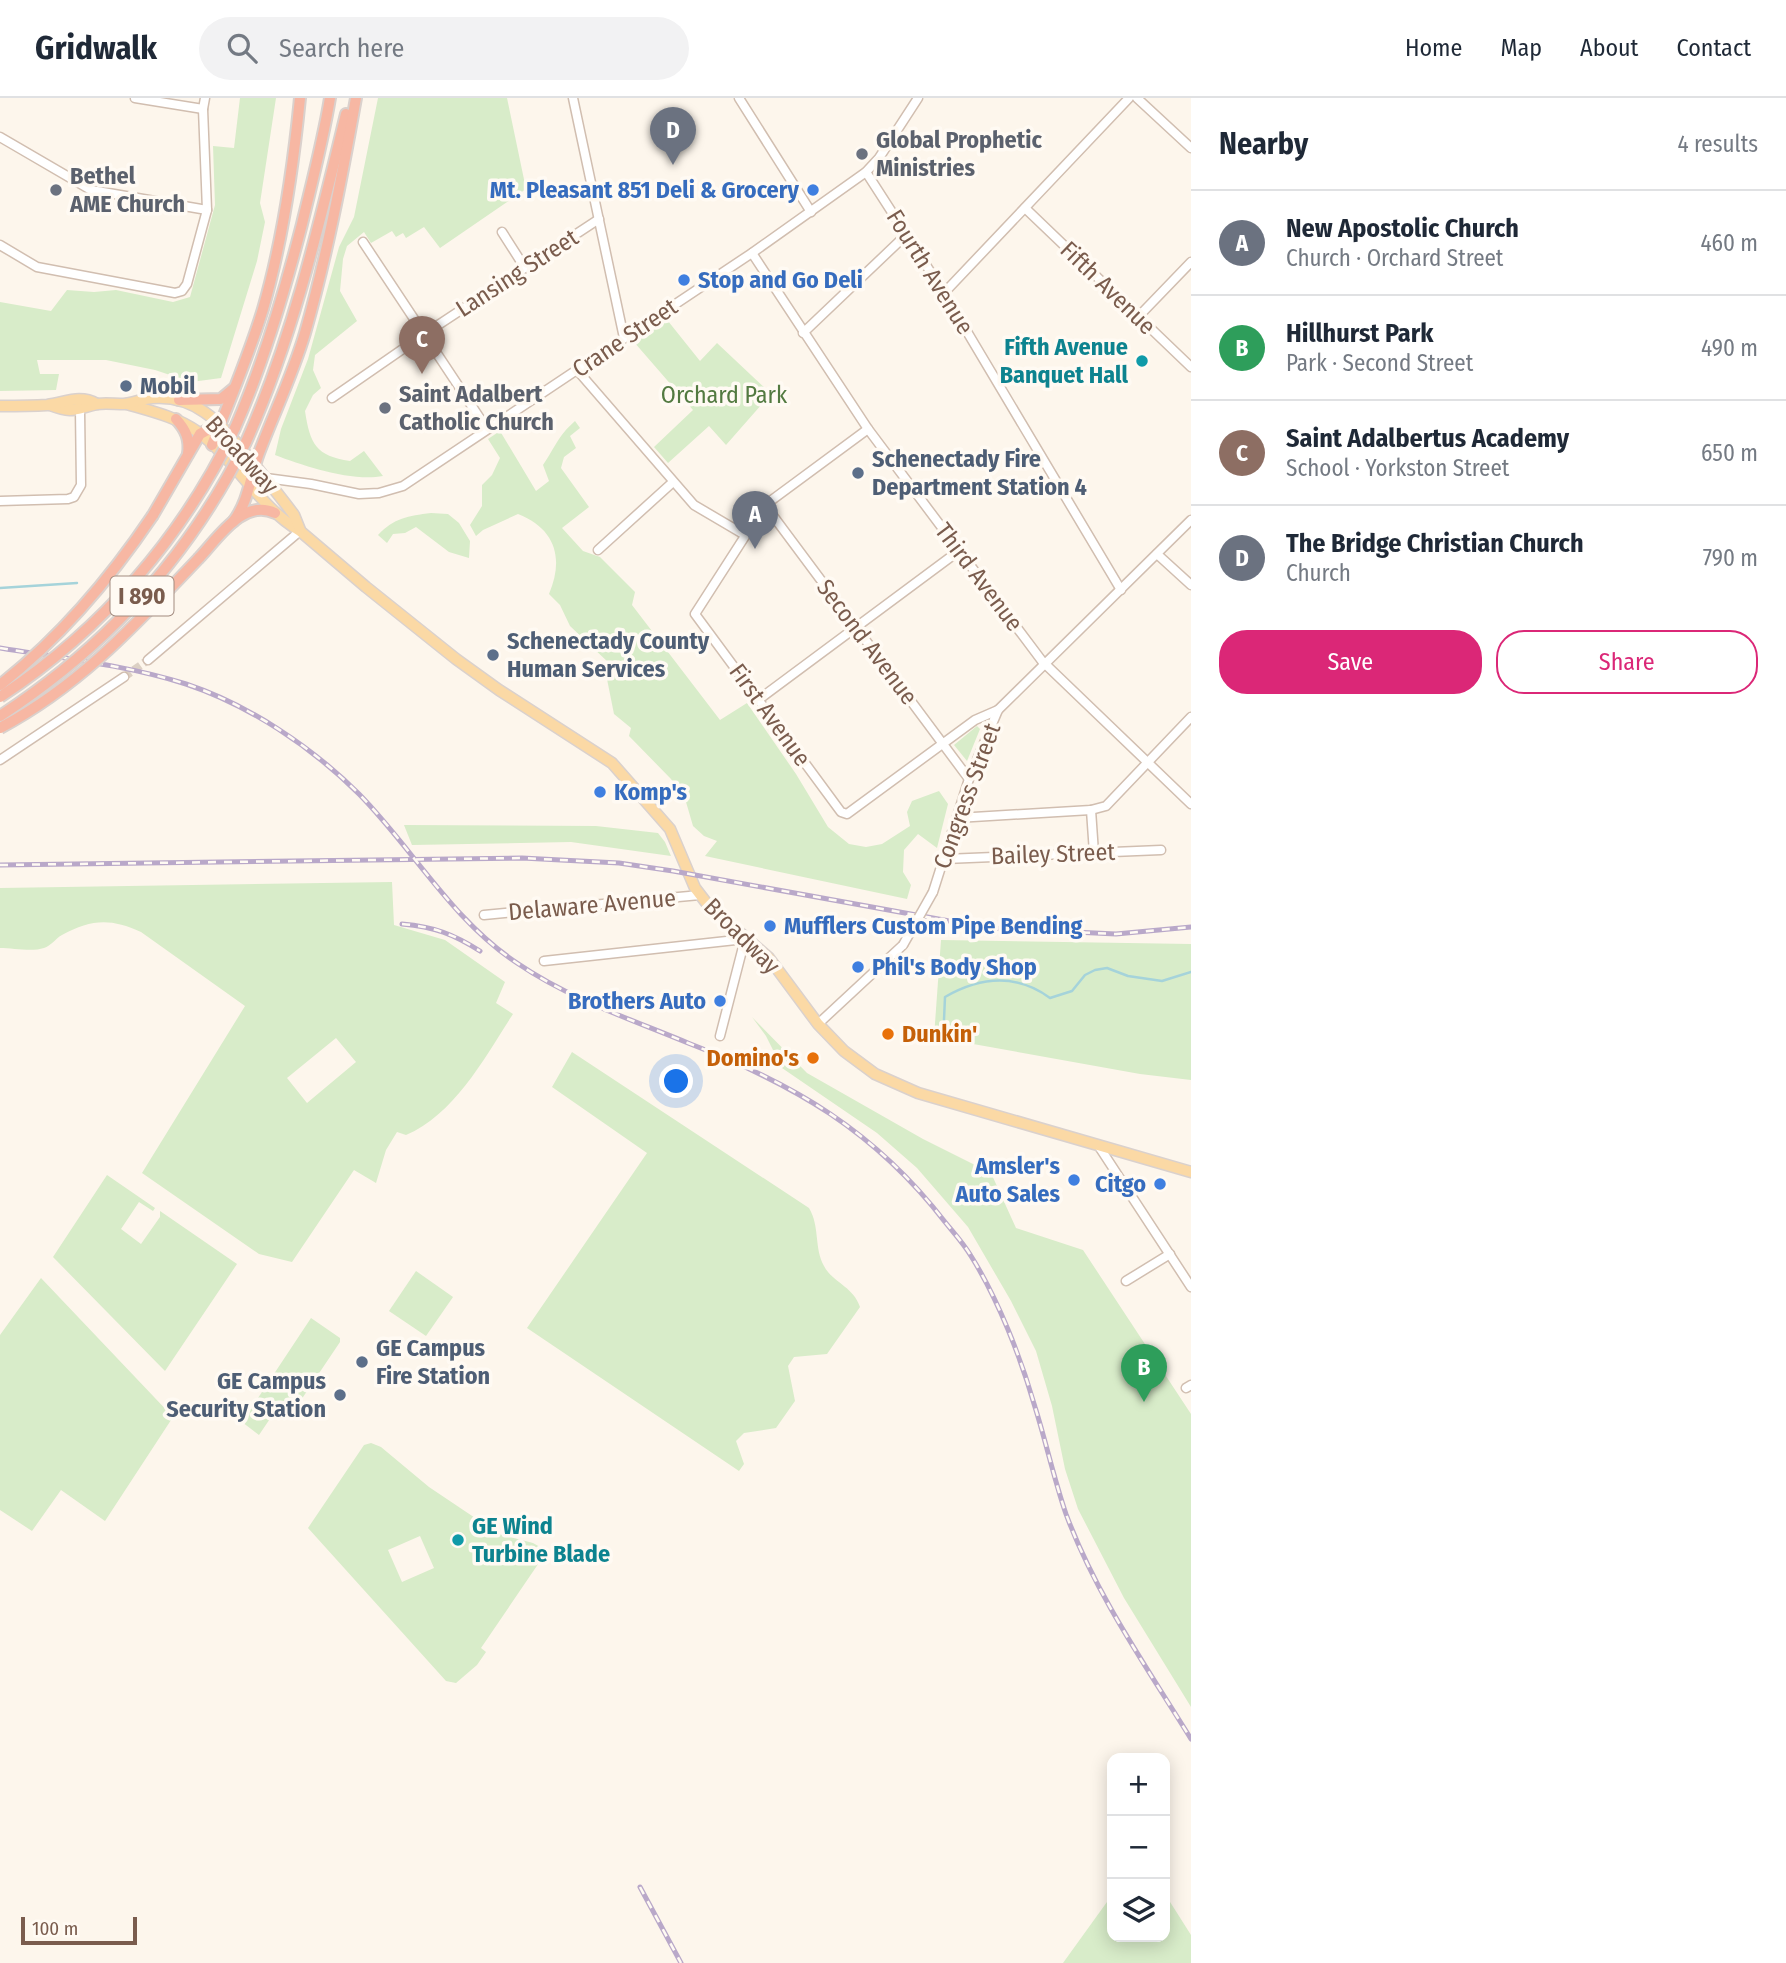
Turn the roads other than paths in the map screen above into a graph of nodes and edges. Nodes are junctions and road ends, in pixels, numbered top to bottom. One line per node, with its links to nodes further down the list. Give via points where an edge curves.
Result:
1 (135, 98): 11 (street)
2 (205, 98): 11 (street)
3 (300, 98): 33 (highway, via 283,225 263,308)
4 (327, 98): 69 (highway, I 890, bridge, via 320,148 278,313 235,428 192,506 142,573 76,640)
5 (353, 98): 48 (highway, via 342,174 304,334); 72 (highway, I 890, bridge, via 293,318 271,384 227,480 139,601 67,668)
6 (573, 98): 18 (street)
7 (739, 98): 17 (street)
8 (918, 98): 14 (street, Crane Street)
9 (1129, 98): 15 (street)
10 (1138, 98): 13 (street)
11 (203, 109): 16 (street)
12 (0, 136): 16 (street, via 91,190)
13 (1191, 148)
14 (866, 172): 17 (street, Crane Street); 20 (street, Fourth Avenue)
15 (1025, 208): 26 (street); 27 (street, Fifth Avenue)
16 (207, 210): 22 (street, via 187,284 175,293 37,267)
17 (811, 212): 23 (street, Crane Street)
18 (599, 219): 25 (street, Lansing Street); 30 (street)
19 (502, 232): 25 (street)
20 (907, 234): 26 (street, Fourth Avenue); 28 (street)
21 (363, 242): 29 (street)
22 (0, 246)
23 (752, 253): 28 (street, Third Avenue); 30 (street, Crane Street)
24 (1191, 262): 27 (street)
25 (525, 268): 29 (street, Lansing Street)
26 (944, 293): 63 (street, Fourth Avenue)
27 (1138, 317): 31 (street, Fifth Avenue)
28 (803, 333): 44 (street, Third Avenue)
29 (424, 335): 34 (street, Lansing Street); 43 (street)
30 (624, 338): 32 (street, Crane Street)
31 (1191, 367)
32 (577, 370): 43 (street, Crane Street); 50 (street)
33 (240, 373): 35 (highway, via 231,393 221,399); 42 (highway)
34 (332, 398)
35 (179, 400): 37 (main road, Broadway); 42 (main road, Broadway)
36 (97, 404): 37 (main road, Broadway); 38 (main road, Broadway, via 68,399); 40 (main road, Broadway)
37 (127, 404): 41 (main road, Broadway)
38 (50, 405): 39 (main road, Broadway); 40 (main road, Broadway)
39 (0, 406)
40 (80, 410): 52 (street, via 81,485 74,497)
41 (176, 419): 45 (main road, Broadway); 47 (highway, via 189,440)
42 (220, 423): 45 (highway); 46 (highway); 48 (main road, Broadway)
43 (487, 429): 49 (street, Crane Street, via 403,486 379,494)
44 (868, 429): 53 (street); 60 (street, Third Avenue)
45 (200, 434): 46 (main road, Broadway); 47 (highway)
46 (212, 445): 51 (main road, Broadway)
47 (187, 458): 68 (highway, bridge, via 110,575 81,610)
48 (254, 465): 49 (main road, Broadway); 51 (highway)
49 (266, 478): 51 (street); 57 (main road, Broadway, via 294,515)
50 (673, 482): 58 (street, via 694,505); 59 (street)
51 (249, 486): 54 (main road, Broadway); 56 (highway, via 247,501)
52 (0, 501)
53 (765, 505): 58 (street); 64 (street, Second Avenue)
54 (275, 513): 56 (highway, via 254,509); 57 (main road, Broadway)
55 (1191, 520): 61 (street, Congress Street)
56 (233, 522): 74 (highway, bridge, via 86,670 49,700)
57 (300, 531): 65 (street); 85 (main road, Broadway, via 456,659 612,763 670,829)
58 (745, 535): 70 (street, First Avenue, via 695,614)
59 (598, 550)
60 (960, 550): 64 (street); 66 (street, Third Avenue)
61 (1157, 554): 62 (street); 63 (street, Congress Street)
62 (1191, 585)
63 (1121, 590): 66 (street, Congress Street)
64 (855, 627): 70 (street); 75 (street, Second Avenue)
65 (148, 660)
66 (1046, 665): 71 (street, Congress Street); 77 (street, Third Avenue)
67 (124, 677): 76 (street)
68 (0, 685)
69 (0, 698)
70 (758, 700): 75 (street, First Avenue, via 847,814)
71 (998, 710): 75 (street); 78 (street, Congress Street)
72 (0, 716)
73 (1191, 717): 77 (street)
74 (0, 728)
75 (942, 744): 78 (street, Second Avenue)
76 (0, 760)
77 (1147, 762): 79 (street, Third Avenue); 80 (street, via 1106,806)
78 (969, 779): 81 (street, Congress Street)
79 (1191, 804)
80 (1091, 810): 81 (street); 83 (street)
81 (957, 818): 84 (street, Congress Street)
82 (1161, 849): 83 (street, Bailey Street)
83 (1094, 853): 84 (street, Bailey Street)
84 (945, 859): 89 (street, Congress Street, bridge, via 933,892 903,945)
85 (700, 895): 86 (street, Delaware Avenue); 87 (main road, Broadway)
86 (484, 915)
87 (745, 939): 88 (street); 89 (main road, Broadway, via 769,958); 90 (street)
88 (544, 961)
89 (818, 1024): 91 (main road, Broadway, via 862,1066 918,1093)
90 (720, 1037)
91 (1098, 1145): 92 (main road, Broadway); 93 (street)
92 (1191, 1172)
93 (1170, 1254): 94 (street); 95 (street)
94 (1126, 1282)
95 (1191, 1287)

